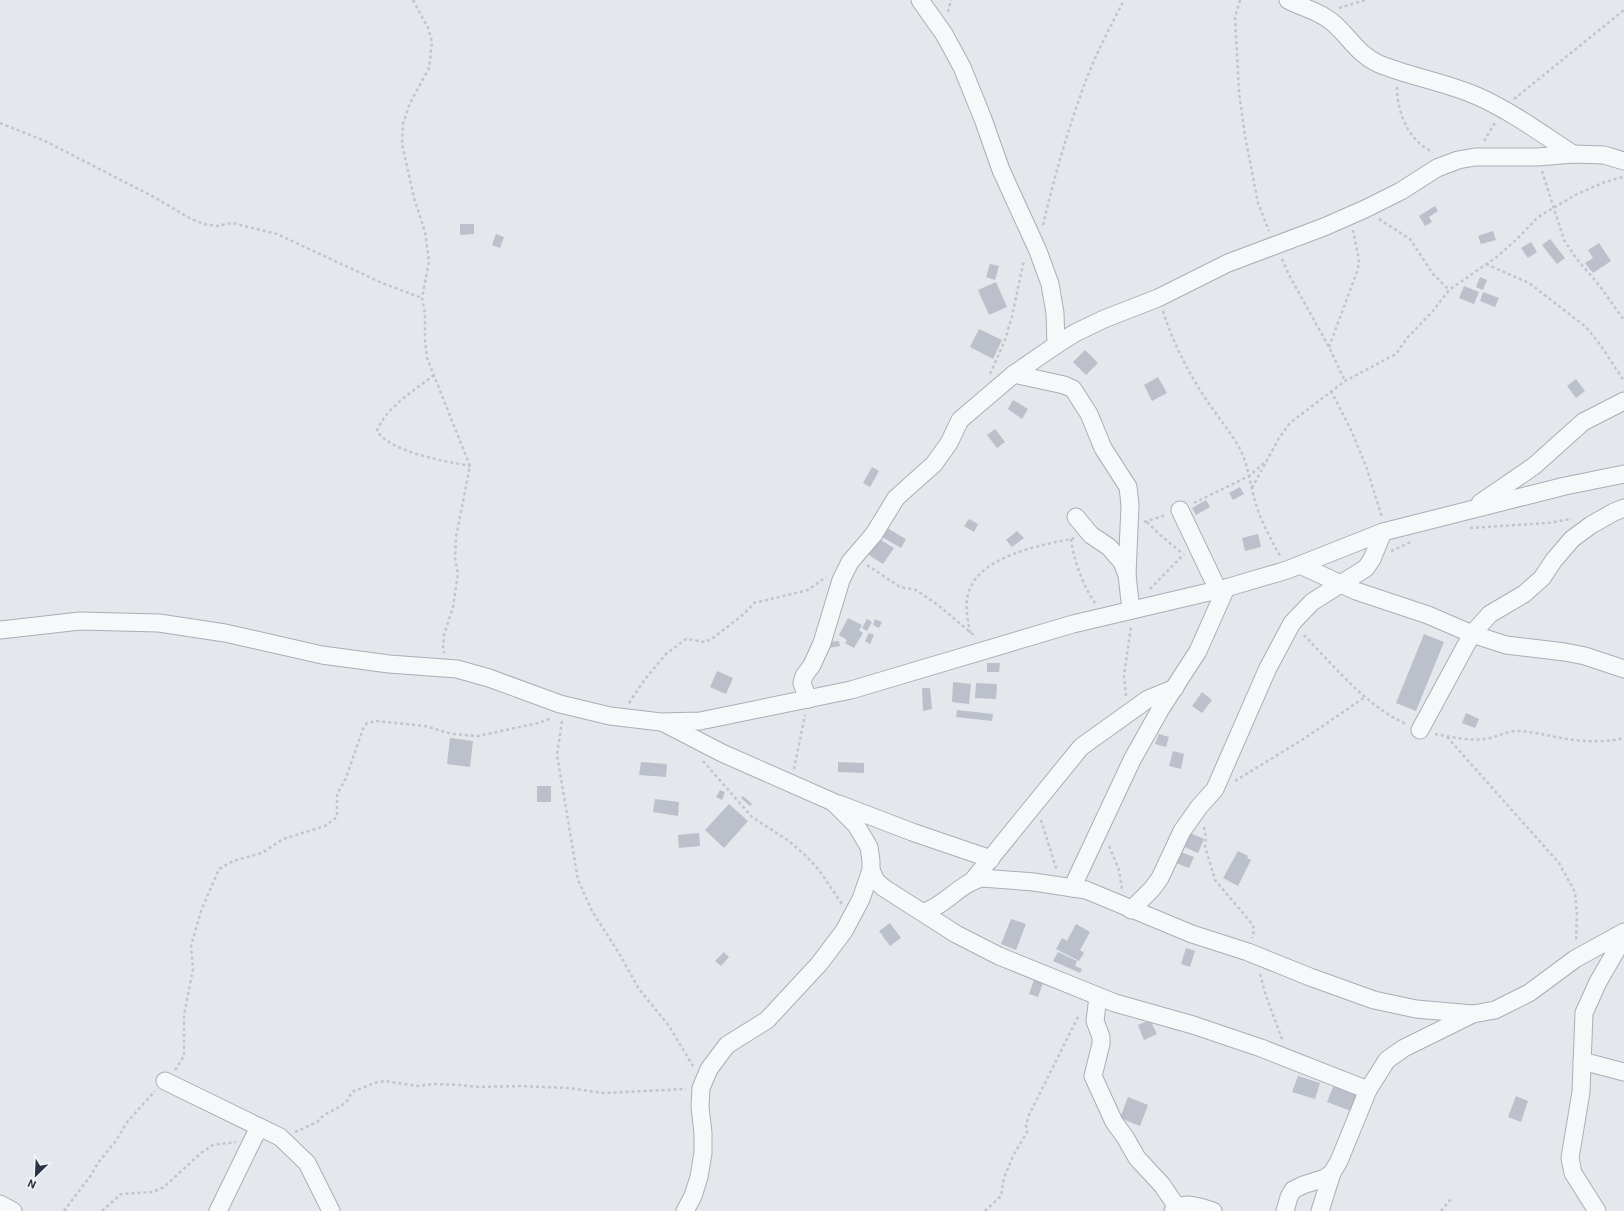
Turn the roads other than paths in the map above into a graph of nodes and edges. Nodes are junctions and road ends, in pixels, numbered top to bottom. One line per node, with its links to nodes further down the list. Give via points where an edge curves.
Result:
1 (920, 0): 5 (street, via 944,34 962,67 1001,170 1038,251 1050,284 1055,313)
2 (1288, 0): 3 (street, via 1321,14 1366,56 1378,63 1477,96)
3 (1573, 154): 4 (street, via 1604,155); 5 (street, via 1474,157 1458,160 1437,168 1401,191 1360,211 1277,246 1228,263 1158,298 1104,318)
4 (1624, 161)
5 (1056, 345): 6 (street)
6 (1014, 374): 15 (street, via 1073,389 1089,414 1103,448 1128,487 1130,499); 23 (street, via 960,420 940,455 896,498 874,534 852,559 841,580 822,644 804,676 802,683)
7 (1624, 401): 11 (street, via 1583,422 1534,466)
8 (1624, 474): 11 (street)
9 (1624, 508): 20 (street, via 1591,525 1572,540 1542,578 1524,594 1490,614)
10 (1180, 510): 17 (street, via 1207,567)
11 (1470, 510): 13 (street)
12 (1076, 517): 15 (street, via 1091,535 1109,547 1122,562)
13 (1385, 532): 14 (street); 16 (street, via 1366,568)
14 (1294, 567): 16 (street); 17 (street)
15 (1127, 575): 18 (street)
16 (1340, 584): 20 (street, via 1428,615); 31 (street, via 1312,602 1292,623 1268,668 1215,789 1182,832 1152,889)
17 (1222, 589): 18 (street); 22 (street, via 1198,651)
18 (1137, 609): 23 (street, via 1073,624 851,690)
19 (0, 630): 24 (street, via 80,621 159,623 244,637 322,655 388,664 457,669 489,678 565,709)
20 (1472, 634): 21 (street, via 1506,645 1585,656); 25 (street)
21 (1624, 669)
22 (1175, 688): 27 (street, via 1148,699 1081,747); 30 (street, via 1132,760 1101,825)
23 (808, 698): 24 (street, via 700,721)
24 (661, 722): 26 (street, via 722,754)
25 (1420, 730)
26 (833, 802): 27 (street); 28 (street, via 852,819 868,847)
27 (991, 859): 29 (street)
28 (871, 870): 32 (street, via 879,885); 48 (street, via 861,899 832,948 766,1020 727,1045 713,1062 701,1085 703,1154 699,1178)
29 (973, 880): 30 (street, via 990,878); 32 (street, via 938,906)
30 (1067, 887): 31 (street, via 1086,890)
31 (1128, 908): 36 (street, via 1374,1000 1416,1010)
32 (924, 912): 35 (street, via 956,934 999,956)
33 (1624, 932): 36 (street, via 1575,959 1529,993 1495,1010)
34 (1624, 937): 37 (street, via 1598,982 1584,1013)
35 (1094, 995): 40 (street, via 1288,1059); 44 (street, via 1095,1021 1101,1044 1093,1076 1114,1122 1137,1158 1162,1185)
36 (1474, 1014): 40 (street, via 1398,1052 1387,1060)
37 (1582, 1061): 38 (street); 52 (street, via 1581,1092 1570,1158 1573,1174)
38 (1624, 1072)
39 (165, 1081): 41 (street)
40 (1368, 1090): 42 (street)
41 (256, 1132): 46 (street); 47 (street, via 280,1137 307,1163)
42 (1332, 1173): 50 (street, via 1293,1190); 51 (street)
43 (0, 1204): 45 (street)
44 (1175, 1209): 49 (street, via 1188,1204)
45 (13, 1211)
46 (218, 1211)
47 (331, 1211)
48 (685, 1211)
49 (1213, 1211)
50 (1285, 1211)
51 (1320, 1211)
52 (1597, 1211)

